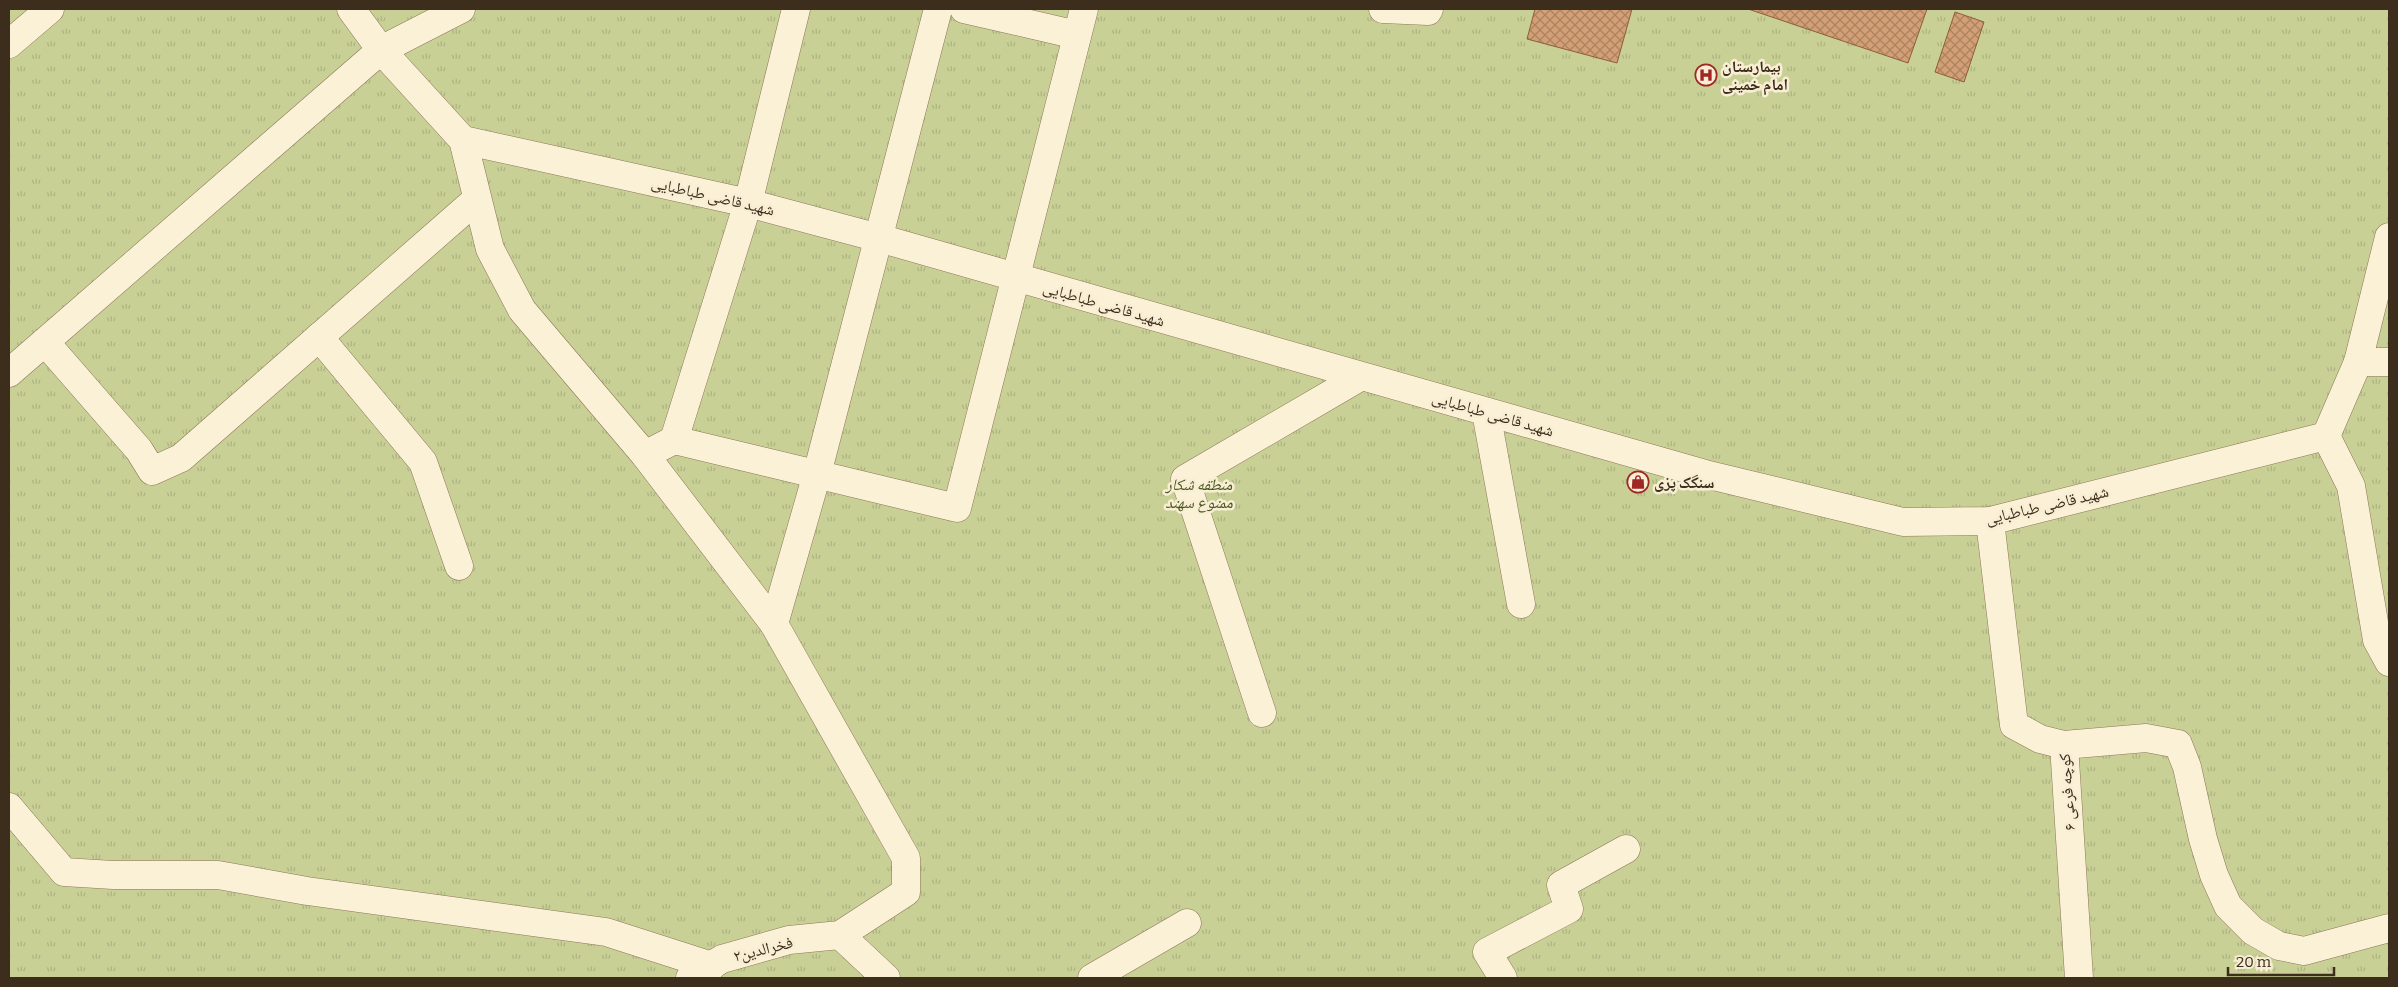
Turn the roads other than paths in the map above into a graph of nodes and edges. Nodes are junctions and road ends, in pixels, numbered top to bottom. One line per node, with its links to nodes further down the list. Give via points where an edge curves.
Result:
1 (50, 9): 11 (street)
2 (351, 9): 12 (street)
3 (460, 9): 12 (street)
4 (796, 9): 15 (street)
5 (938, 9): 17 (street)
6 (964, 9): 10 (street)
7 (1084, 9): 10 (street)
8 (1384, 9): 9 (street)
9 (1429, 9)
10 (1077, 35): 18 (street)
11 (9, 44)
12 (381, 50): 13 (street); 20 (street)
13 (462, 140): 14 (street); 15 (street, شهید قاضی طباطبایی)
14 (478, 199): 19 (street); 28 (street, via 490,248 522,310)
15 (748, 203): 17 (street, شهید قاضی طباطبایی); 27 (street)
16 (2389, 237): 21 (street)
17 (879, 238): 18 (street, شهید قاضی طباطبایی); 29 (street)
18 (1014, 278): 24 (street, شهید قاضی طباطبایی); 29 (street, via 957,508)
19 (319, 337): 20 (street, via 181,458 152,470 139,450); 31 (street, via 423,462)
20 (45, 342): 23 (street)
21 (2358, 362): 22 (street); 26 (street)
22 (2389, 362)
23 (9, 373)
24 (1360, 376): 25 (street, شهید قاضی طباطبایی); 35 (street, via 1185,479)
25 (1486, 412): 30 (street, شهید قاضی طباطبایی, via 1705,474 1903,522); 32 (street)
26 (2326, 436): 30 (street, شهید قاضی طباطبایی); 34 (street, via 2350,486 2377,640)
27 (674, 440): 28 (street); 29 (street)
28 (644, 455): 33 (street)
29 (817, 474): 33 (street)
30 (1990, 521): 36 (street, کوچه فرعی ۶, via 2014,726)
31 (459, 566)
32 (1521, 604)
33 (774, 624): 41 (street, via 906,858 906,892)
34 (2389, 662)
35 (1262, 712)
36 (2064, 746): 40 (street, via 2146,738 2178,744 2214,875 2228,906 2253,931 2279,946 2304,951); 46 (street, کوچه فرعی ۶)
37 (9, 807): 42 (street, via 64,872 218,875 316,892 606,932)
38 (1626, 849): 45 (street, via 1561,885 1569,909 1487,952)
39 (1187, 923): 44 (street)
40 (2389, 928)
41 (840, 935): 42 (street, فخرالدین۲, via 789,940 722,959); 43 (street)
42 (701, 972)
43 (886, 978)
44 (1092, 978)
45 (1503, 978)
46 (2079, 978)

